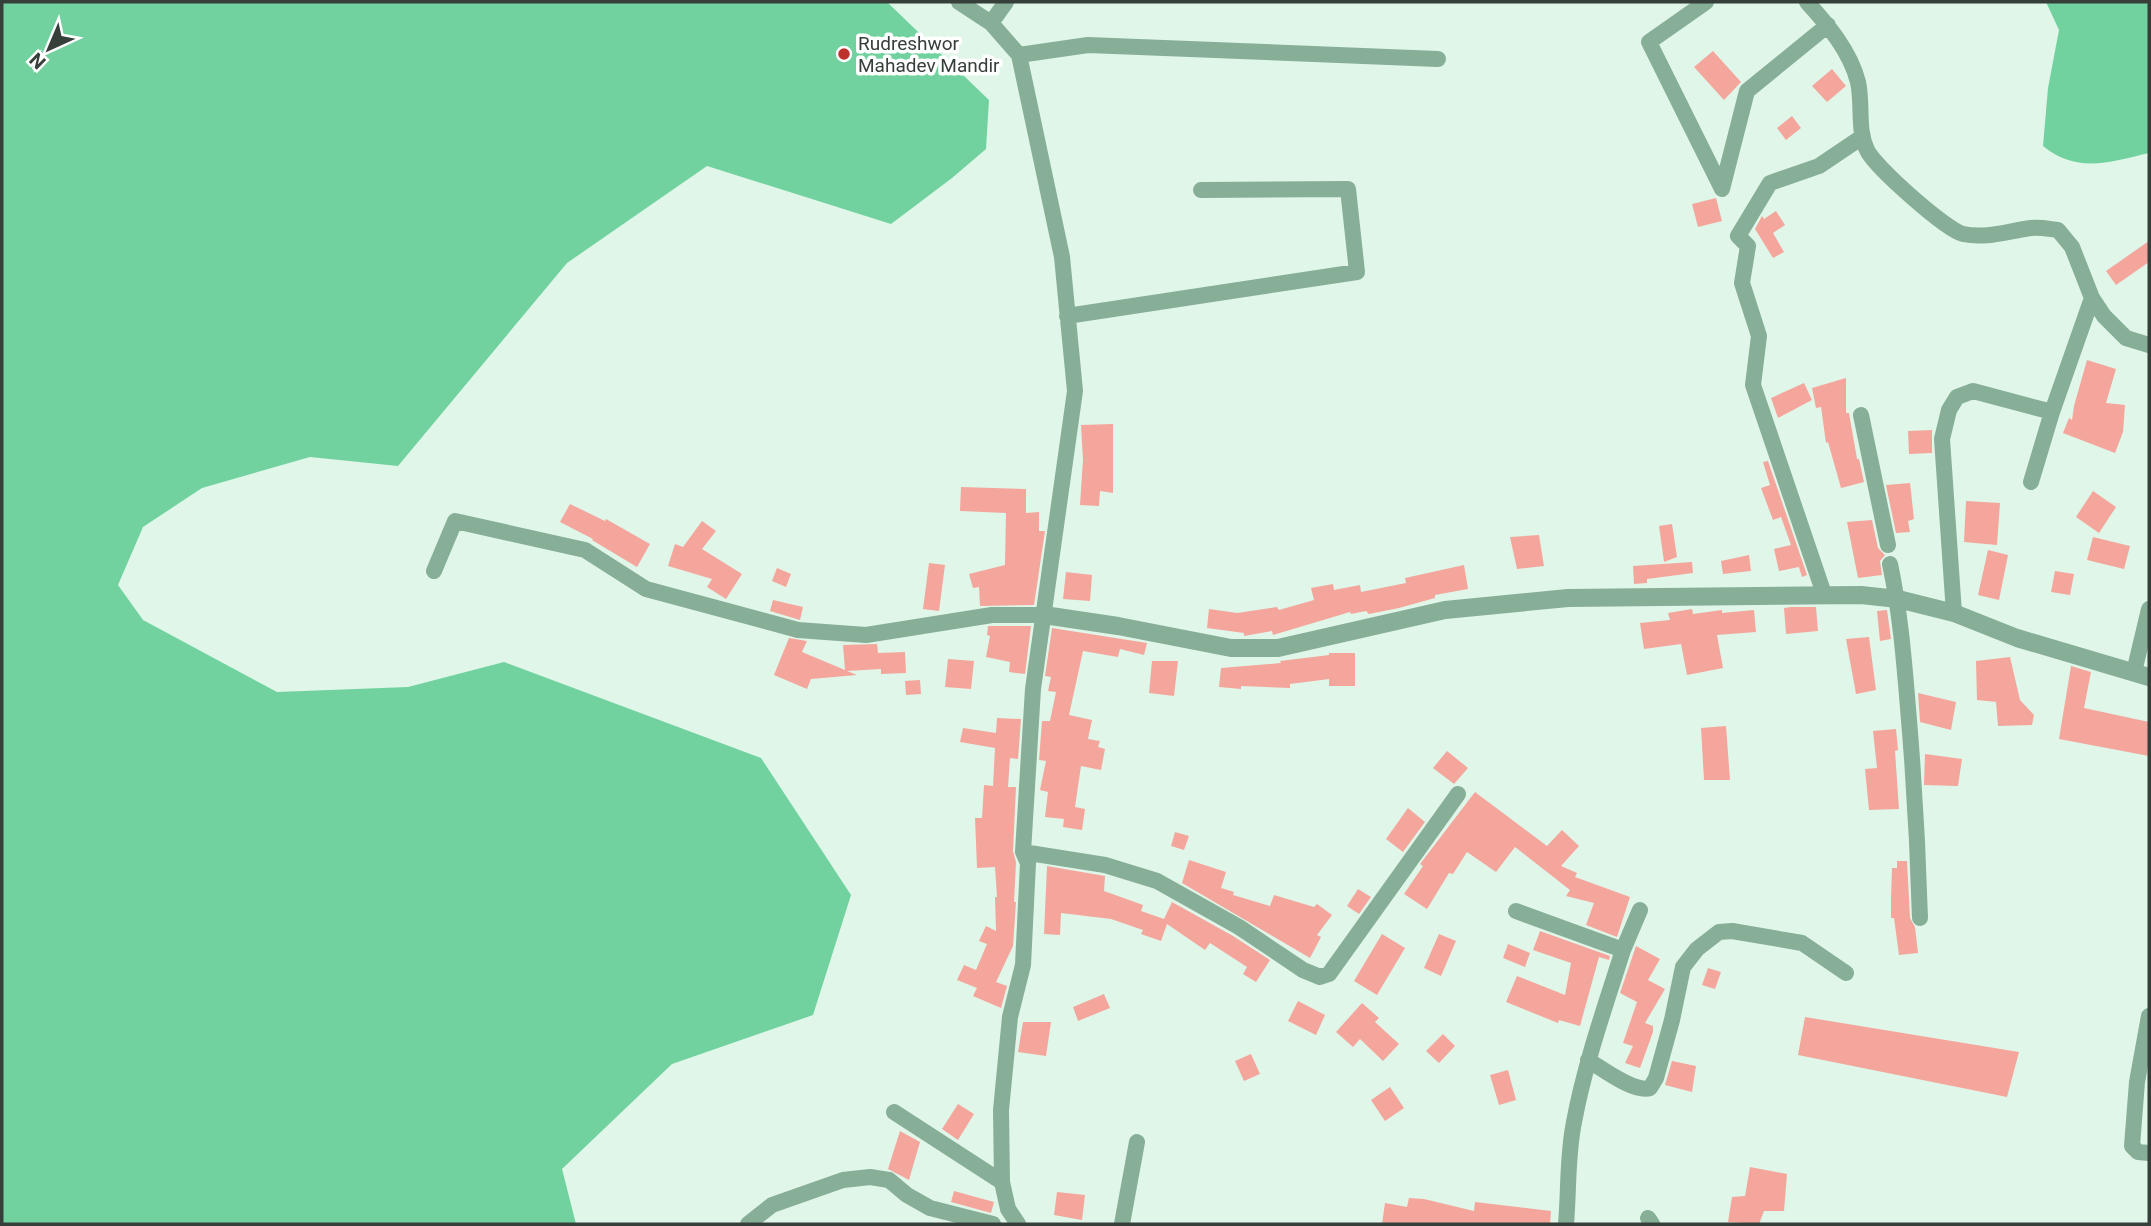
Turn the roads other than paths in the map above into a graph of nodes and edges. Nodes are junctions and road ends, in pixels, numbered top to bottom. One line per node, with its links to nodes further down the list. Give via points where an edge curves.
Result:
1 (959, 2): 5 (street)
2 (1006, 2): 5 (street)
3 (1706, 2): 6 (street, via 1648,43 1722,190 1747,91)
4 (1807, 2): 6 (street)
5 (991, 23): 7 (street)
6 (1828, 25): 9 (street, via 1858,83)
7 (1019, 55): 8 (street, via 1088,45); 12 (street, via 1062,257)
8 (1438, 60)
9 (1862, 137): 11 (street, via 1868,154 1910,197 1960,234 2058,230 2072,247); 20 (street, via 1819,166 1770,183 1738,236 1748,246 1742,283 1759,336 1753,385)
10 (1201, 190): 12 (street, via 1348,189 1357,272)
11 (2092, 298): 13 (street, via 2126,338); 14 (street)
12 (1068, 316): 24 (street, via 1075,391)
13 (2149, 345)
14 (2052, 412): 16 (street); 23 (street, via 1973,391 1958,397 1949,410 1942,439)
15 (1861, 415): 17 (street)
16 (2031, 482)
17 (1888, 545)
18 (1890, 564): 21 (street)
19 (433, 571): 24 (street, via 454,521 585,550 646,589 798,631 866,635 992,615)
20 (1824, 594): 21 (street); 24 (street, via 1568,598 1445,610 1278,648 1231,648)
21 (1898, 599): 23 (street); 30 (street)
22 (2149, 609): 25 (street)
23 (1954, 613): 25 (street, via 2017,638)
24 (1044, 615): 27 (street, via 1033,689)
25 (2142, 675)
26 (1458, 794): 27 (street, via 1329,974 1320,977 1157,881 1105,864)
27 (1023, 852): 38 (street, via 1028,863 1023,965 1010,1017 1001,1110)
28 (1640, 910): 31 (street)
29 (1516, 911): 31 (street)
30 (1920, 918)
31 (1623, 950): 34 (street)
32 (1846, 973): 34 (street, via 1802,943 1719,932 1683,967 1650,1088 1635,1087)
33 (2149, 1016): 37 (street, via 2132,1146)
34 (1588, 1060): 43 (street, via 1573,1123)
35 (894, 1112): 38 (street)
36 (1137, 1142): 42 (street)
37 (2149, 1153)
38 (1002, 1182): 41 (street, via 1007,1209)
39 (748, 1224): 40 (street, via 772,1205 870,1177 889,1180 930,1208)
40 (993, 1224)
41 (1018, 1224)
42 (1122, 1224)
43 (1566, 1224)

